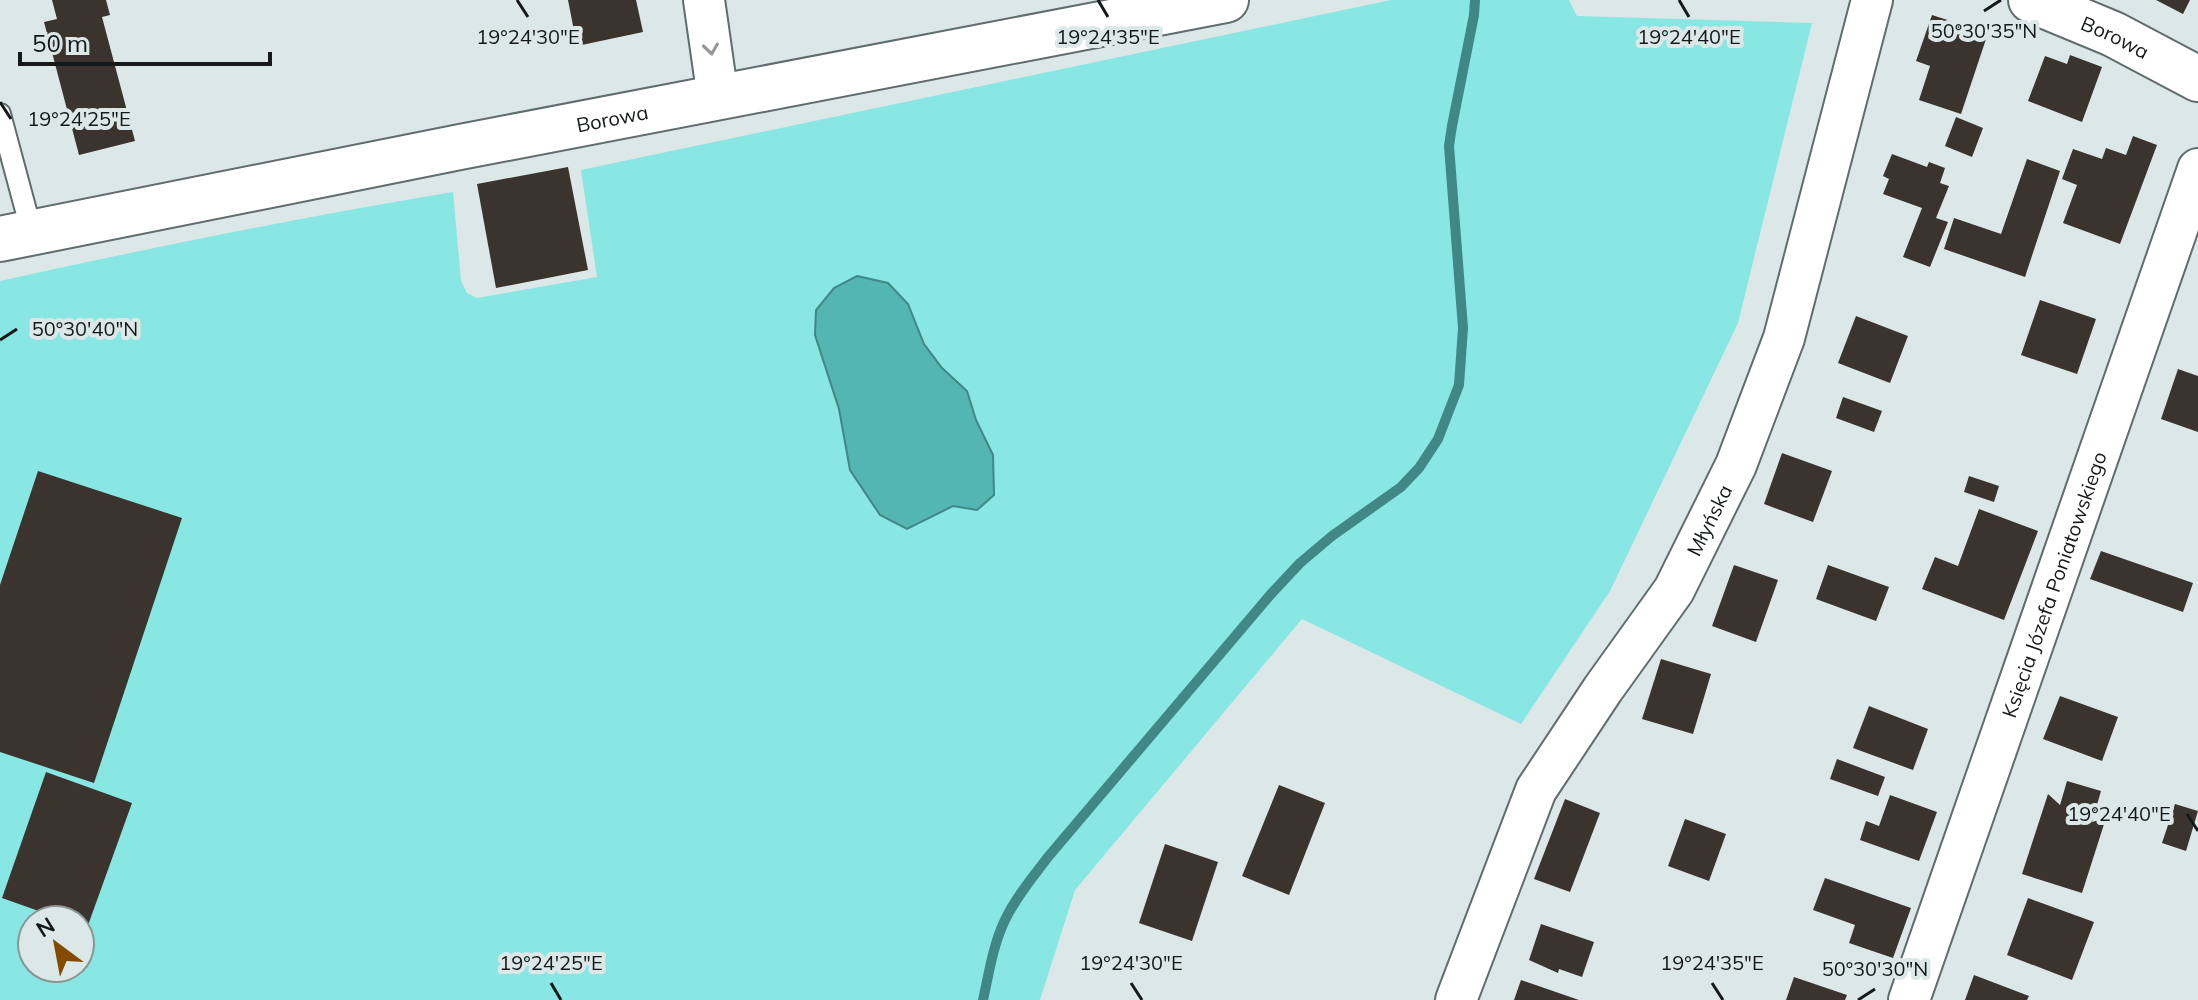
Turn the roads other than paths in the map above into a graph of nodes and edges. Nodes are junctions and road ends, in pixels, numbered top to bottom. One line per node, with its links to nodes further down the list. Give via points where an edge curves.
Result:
1 (704, 0): 6 (street, one-way to 6)
2 (1226, 0): 6 (street, Borowa)
3 (1872, 0): 10 (street, Młyńska, via 1784,338 1736,465 1674,590 1536,790)
4 (2031, 0): 5 (street, Borowa, via 2113,34)
5 (2198, 79)
6 (718, 98): 9 (street, Borowa)
7 (0, 114): 9 (lane)
8 (2198, 169): 11 (street, Księcia Józefa Poniatowskiego)
9 (16, 236)
10 (1456, 1000)
11 (1909, 1000)

